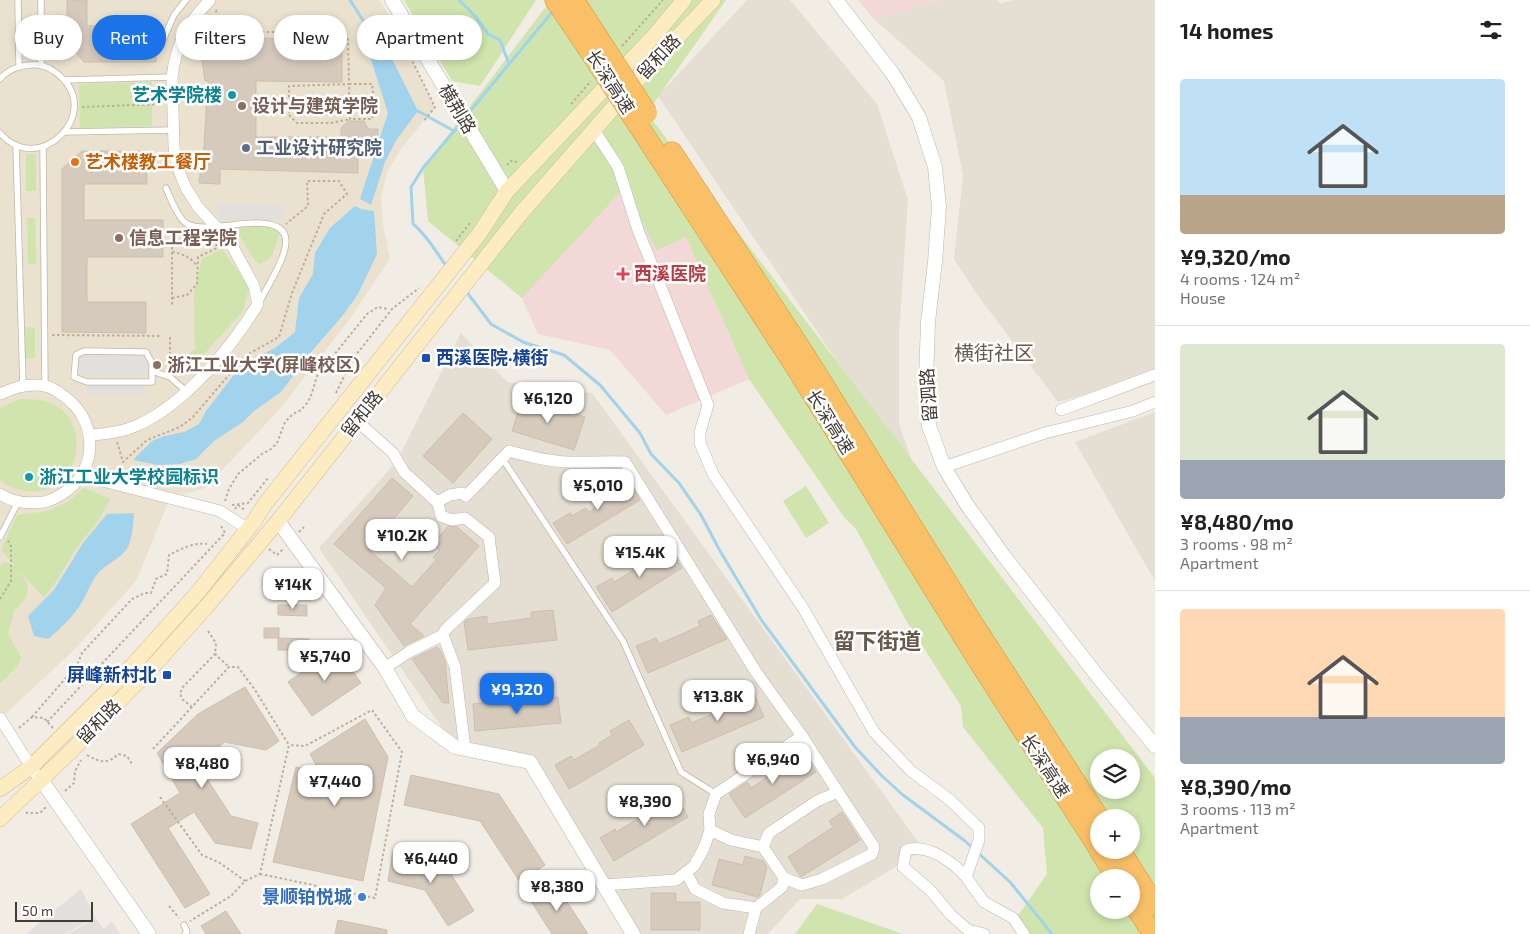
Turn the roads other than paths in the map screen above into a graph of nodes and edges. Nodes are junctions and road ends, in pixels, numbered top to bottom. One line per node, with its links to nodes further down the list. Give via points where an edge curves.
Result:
1 (18, 0): 12 (lane)
2 (41, 0): 11 (lane)
3 (186, 0): 10 (lane, via 174,15)
4 (392, 0): 25 (street, 横荆路)
5 (684, 0): 25 (main road, 留和路)
6 (713, 0): 18 (main road, 留和路)
7 (836, 0): 39 (street, 留泗路, via 893,74 919,117 935,168 939,206 926,380 929,426)
8 (564, 3): 16 (highway, 长深高速, bridge)
9 (214, 5): 13 (street, via 187,26 177,50)
10 (166, 33)
11 (41, 65): 12 (lane); 15 (lane)
12 (19, 67): 14 (lane)
13 (172, 77): 15 (lane); 17 (street)
14 (1, 78)
15 (65, 80): 19 (lane, via 72,93 74,107 72,120)
16 (642, 118): 58 (highway, 长深高速, via 805,355); 61 (highway, 长深高速)
17 (174, 130): 19 (lane); 26 (street, via 175,158 186,188)
18 (594, 130): 36 (main road, 留和路, via 522,212); 65 (street, via 618,167 638,230 708,405 700,443 713,474 803,608 874,732 911,771 950,800 979,828 979,840)
19 (65, 132): 23 (lane)
20 (0, 133): 21 (lane)
21 (2, 138): 22 (lane)
22 (16, 145): 23 (lane); 30 (lane)
23 (43, 147): 31 (lane)
24 (166, 188): 26 (lane, via 187,224)
25 (507, 191): 45 (main road, 留和路, via 479,234 430,285)
26 (217, 227): 27 (street, via 230,242 250,278); 27 (lane, via 270,223 286,234 286,248)
27 (258, 304): 32 (street, via 222,356)
28 (152, 371): 28 (lane, via 146,352 84,351 76,355 74,365 74,377 87,382 152,382); 32 (lane, via 170,377)
29 (1155, 375): 35 (street)
30 (24, 386): 31 (street); 33 (street)
31 (45, 386): 37 (street, via 71,401 80,411)
32 (186, 391): 37 (street, via 137,426)
33 (0, 394)
34 (1155, 402): 39 (street, via 1133,411 1045,433)
35 (1061, 410)
36 (357, 421): 43 (street, via 393,453 404,472); 44 (main road, 留和路)
37 (89, 435): 40 (street, via 88,461)
38 (502, 458): 43 (street, via 466,496 462,493 450,495); 50 (street, via 509,451 566,462 625,462 756,672); 57 (lane, via 623,641 681,772)
39 (944, 467): 51 (street, 留泗路, via 966,506)
40 (83, 473): 42 (street, via 62,495 33,504); 45 (street, via 103,482 220,511)
41 (0, 494): 42 (street)
42 (18, 502): 46 (lane)
43 (437, 502): 47 (street, via 440,516 452,520 465,518 489,537 494,583)
44 (278, 521): 48 (street); 54 (main road, 留和路, via 156,663)
45 (248, 529): 53 (main road, 留和路, via 199,591 132,666)
46 (3, 537)
47 (443, 635): 48 (street); 52 (street, via 455,667)
48 (385, 668): 52 (street, via 413,716 455,747)
49 (0, 718): 53 (street)
50 (802, 736): 56 (street); 57 (street)
51 (1155, 746)
52 (465, 749): 67 (street, via 530,762)
53 (31, 768): 54 (street); 55 (main road, 留和路)
54 (42, 781): 59 (main road, 留和路); 72 (street)
55 (0, 789)
56 (838, 792): 62 (street, via 817,801 769,834); 66 (street, via 874,847 872,854 802,886)
57 (716, 794): 60 (street, via 710,814)
58 (1093, 809)
59 (0, 819)
60 (710, 830): 62 (street, via 731,840); 64 (street, via 694,866)
61 (1090, 836)
62 (762, 848): 66 (street)
63 (1126, 859): 68 (highway)
64 (686, 872): 67 (street, via 676,880); 69 (street, via 695,889 723,903)
65 (968, 872): 76 (street, via 930,850 915,847 906,850 903,867 968,930); 77 (street, via 984,902 1013,918)
66 (784, 878): 69 (street, via 782,887)
67 (604, 885): 74 (street)
68 (1155, 905)
69 (756, 908): 75 (street)
70 (1140, 914): 78 (highway)
71 (184, 924): 73 (lane)
72 (149, 934)
73 (185, 934)
74 (633, 934)
75 (749, 934)
76 (984, 934)
77 (1024, 934)
78 (1153, 934)

